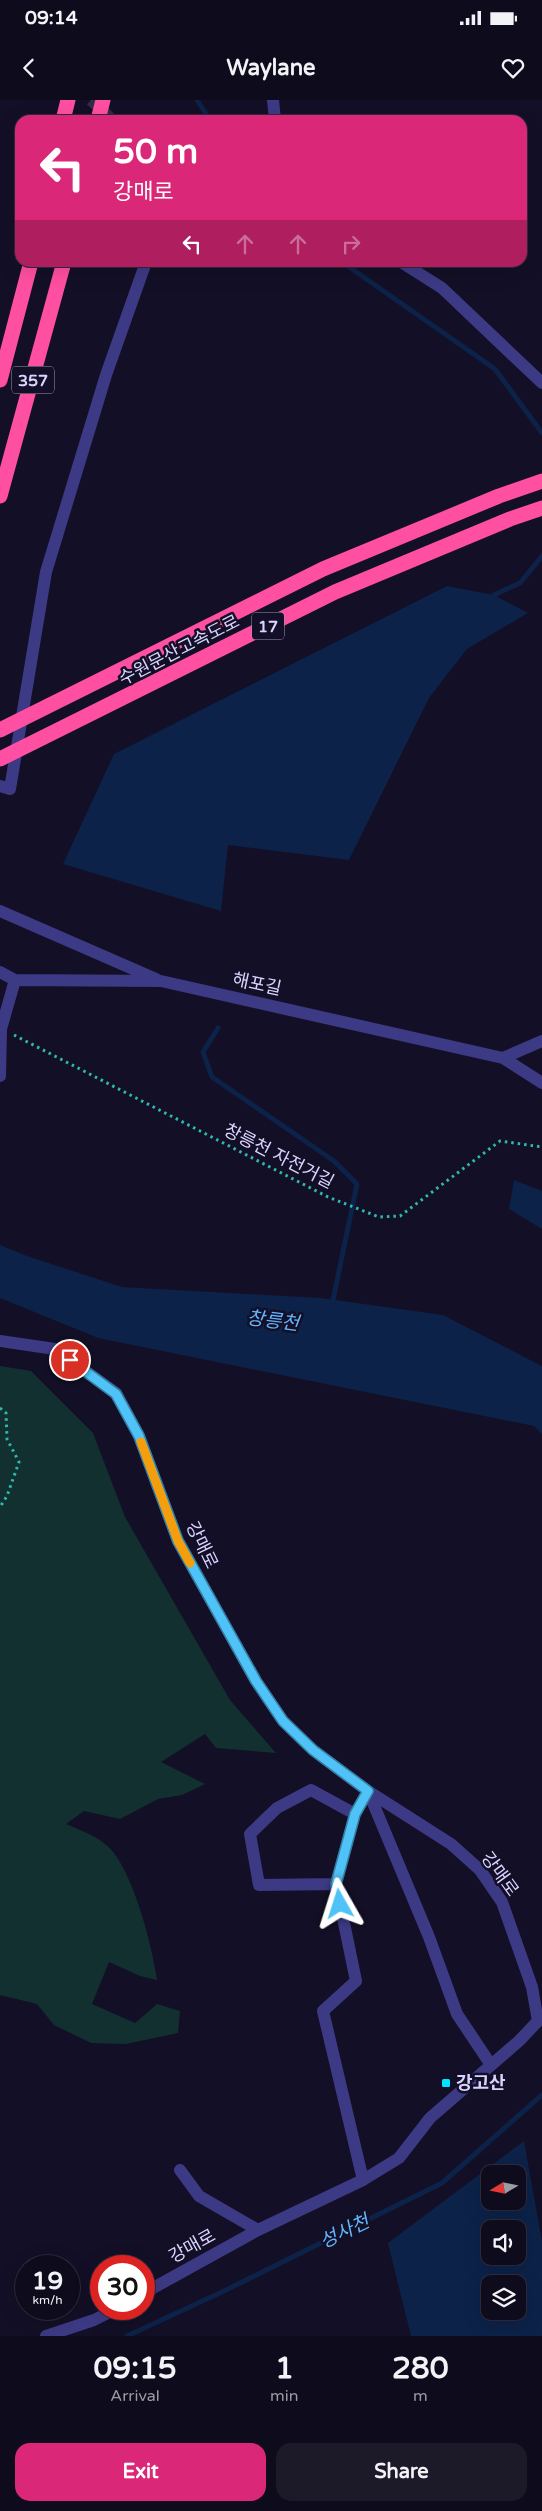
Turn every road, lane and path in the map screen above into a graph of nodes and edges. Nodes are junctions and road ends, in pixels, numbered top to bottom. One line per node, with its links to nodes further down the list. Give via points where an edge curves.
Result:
1 (68, 100): 4 (highway)
2 (103, 100): 5 (highway)
3 (273, 100): 6 (street)
4 (64, 115)
5 (99, 115)
6 (274, 115)
7 (30, 267): 11 (highway, 357)
8 (63, 267): 14 (highway, 357)
9 (144, 267): 18 (street, via 106,375 46,572 10,789)
10 (409, 267): 12 (street, via 442,288)
11 (0, 380)
12 (542, 383)
13 (542, 482): 16 (highway, 수원문산고속도로 / 17, bridge, via 499,496 323,569)
14 (0, 496)
15 (542, 508): 17 (highway, 수원문산고속도로 / 17, bridge, via 335,592)
16 (0, 730)
17 (0, 759)
18 (0, 786)
19 (0, 911): 22 (street)
20 (0, 972): 21 (street, 해포길)
21 (15, 980): 22 (street, 해포길); 23 (street)
22 (160, 981): 26 (street, 해포길)
23 (2, 1029): 27 (street); 29 (path, 창릉천 자전거길, via 328,1197 379,1217 400,1216 500,1141)
24 (542, 1041): 26 (street)
25 (542, 1050): 26 (street)
26 (503, 1058): 28 (street)
27 (0, 1076)
28 (542, 1083)
29 (542, 1147)
30 (0, 1341): 33 (street, 강매로, via 55,1349 116,1394 139,1436 178,1541 256,1681 283,1721 313,1750)
31 (0, 1408): 32 (path, via 6,1413 7,1439 19,1462)
32 (0, 1507)
33 (368, 1791): 34 (street); 36 (street, 강매로, via 451,1844 480,1870 502,1902 532,1987); 37 (street, via 429,1936 457,2014)
34 (355, 1814): 35 (street); 35 (street, via 310,1790 277,1808 250,1834 259,1885)
35 (336, 1884): 39 (street, via 356,1981 324,2010)
36 (540, 2021): 37 (street, 강매로)
37 (491, 2065): 39 (street, 강매로, via 430,2118 399,2158)
38 (180, 2170): 40 (street, 강매로, via 199,2196)
39 (364, 2180): 40 (street, 강매로)
40 (258, 2230): 41 (street, 강매로)
41 (155, 2287)
42 (94, 2320): 43 (street)
43 (46, 2336)

